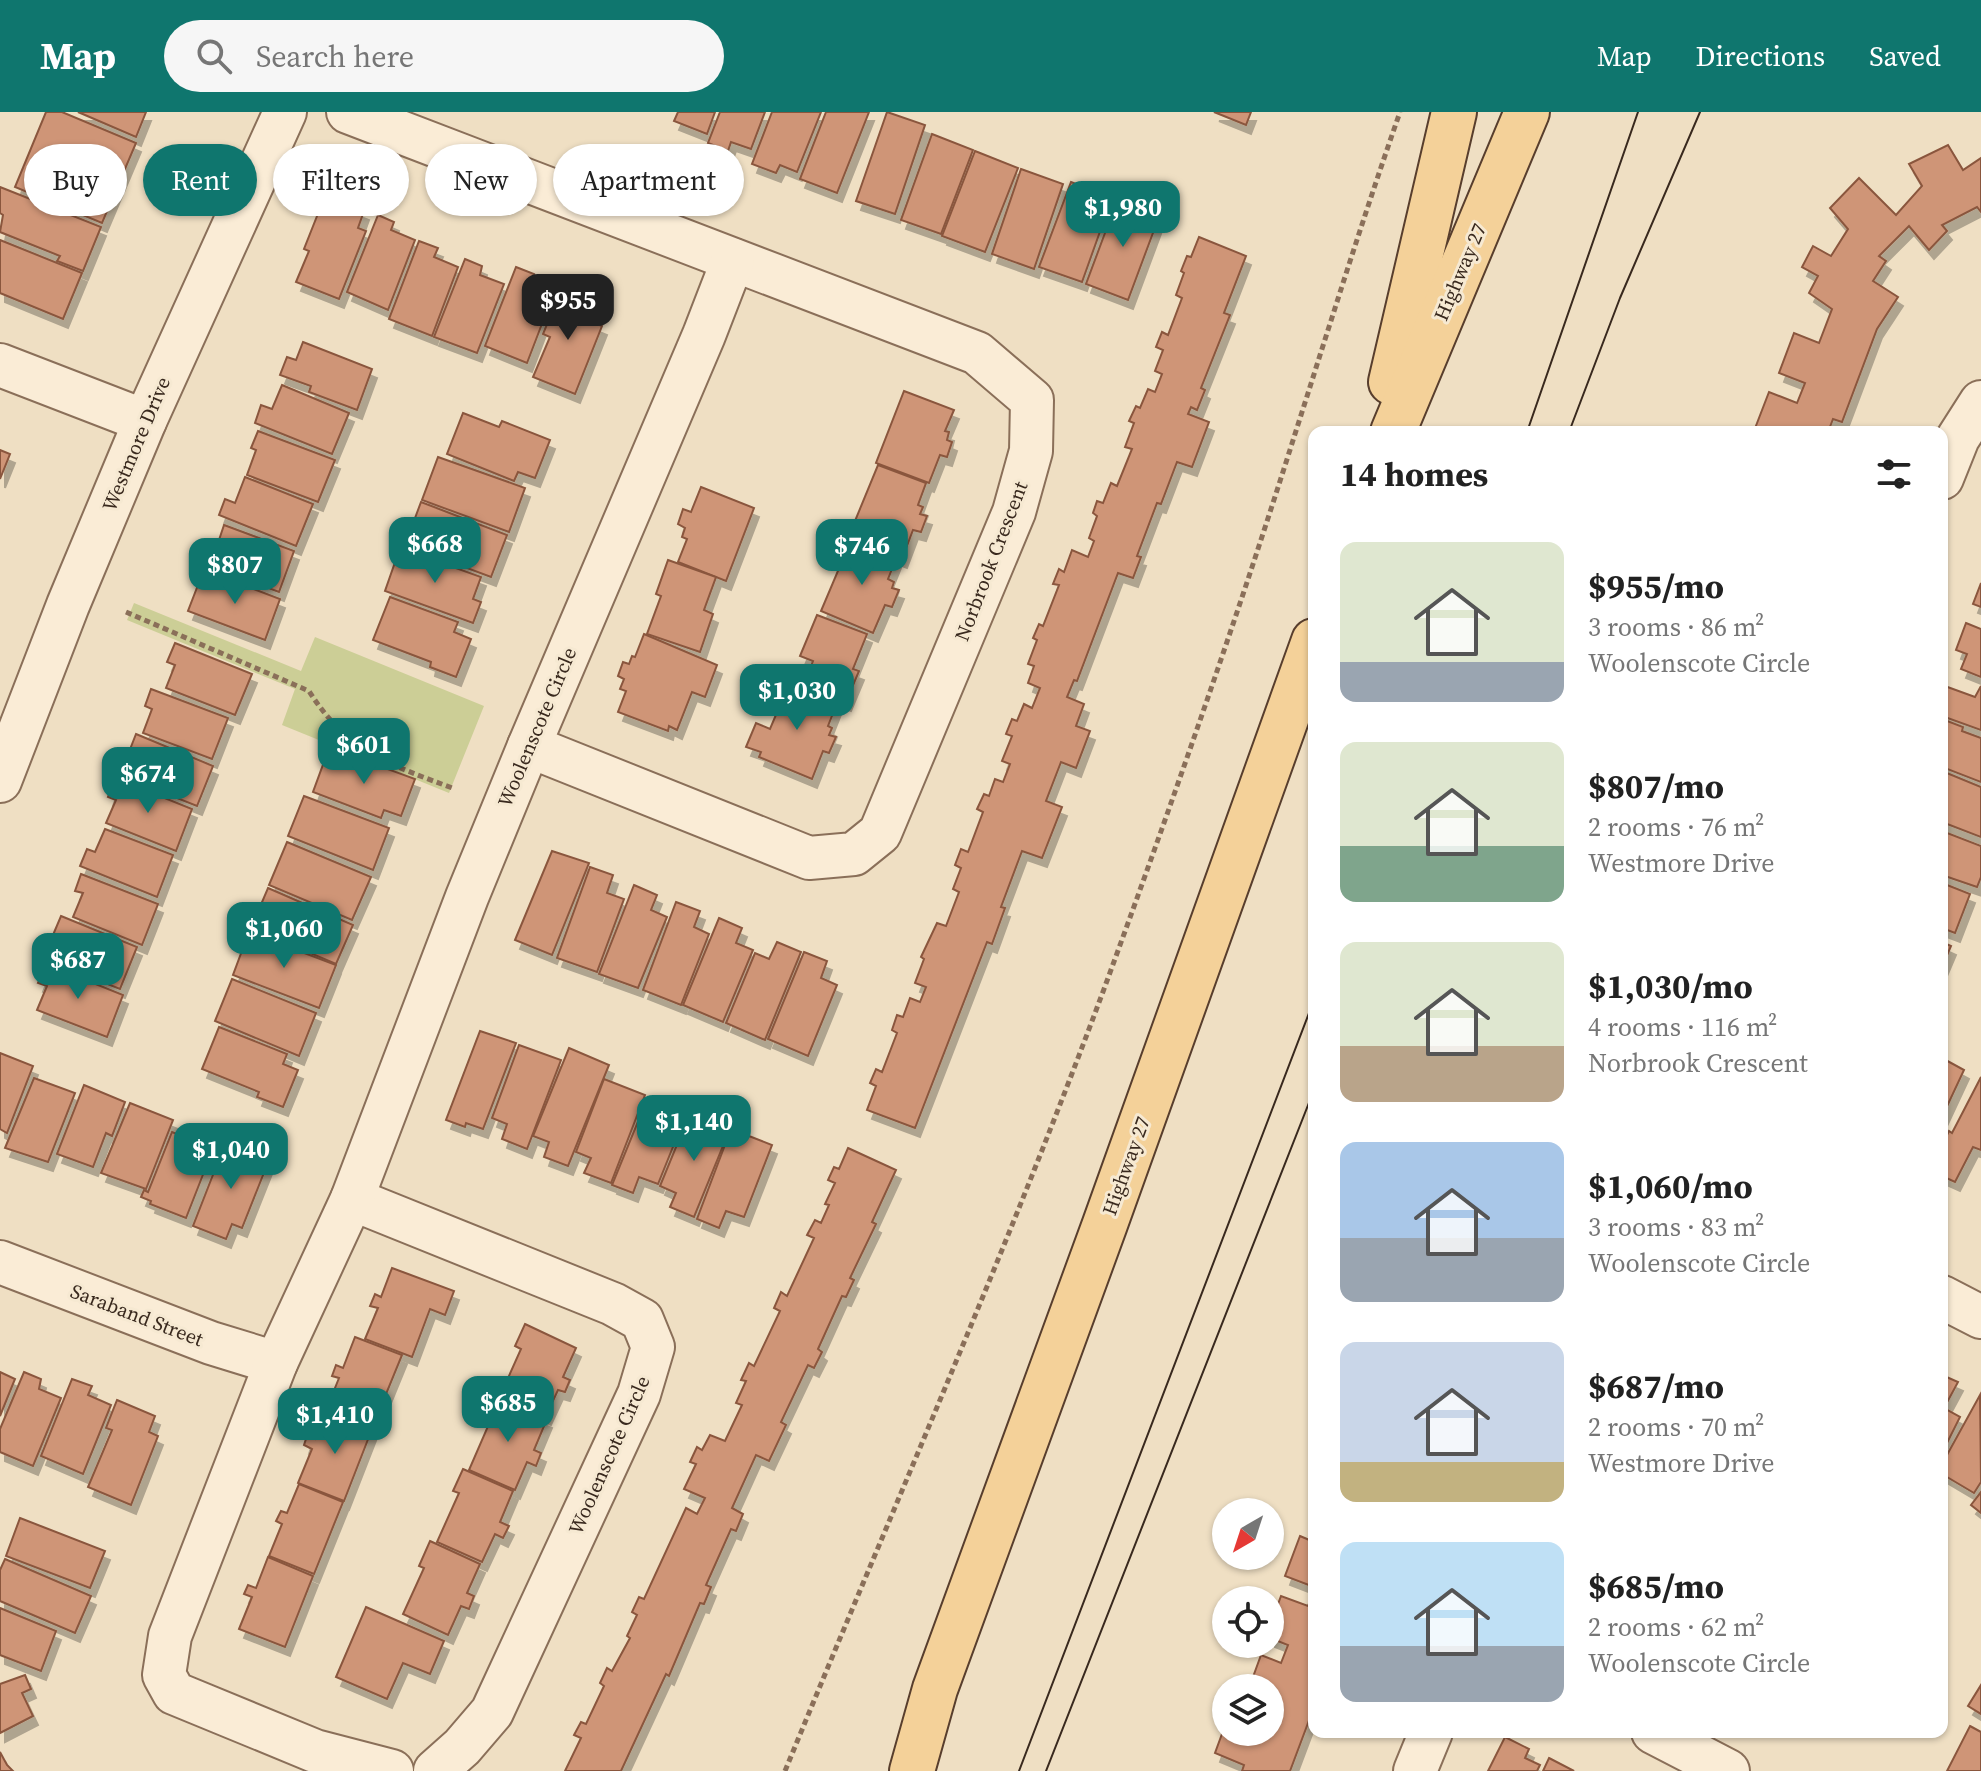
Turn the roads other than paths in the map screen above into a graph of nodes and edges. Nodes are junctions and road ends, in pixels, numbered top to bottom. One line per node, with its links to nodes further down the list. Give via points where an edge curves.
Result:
1 (285, 112): 8 (street, Westmore Drive)
2 (348, 112): 5 (street, Norbrook Crescent)
3 (1454, 112): 9 (main road, Highway 27)
4 (1527, 112): 10 (main road, Highway 27)
5 (733, 260): 13 (street, Woolenscote Circle); 13 (street, Norbrook Crescent, via 977,353 1032,400 1031,451 1014,512 880,833 854,854 809,858)
6 (0, 365): 8 (street)
7 (1981, 402): 11 (street)
8 (145, 421): 14 (street, Westmore Drive)
9 (1380, 426)
10 (1396, 426)
11 (1948, 463)
12 (1308, 658): 20 (main road, Highway 27)
13 (529, 746): 15 (street, Woolenscote Circle)
14 (0, 781)
15 (352, 1199): 19 (street, Woolenscote Circle); 24 (street, Woolenscote Circle, via 613,1304 642,1320 653,1347 639,1394 492,1712)
16 (0, 1262): 19 (street, Saraband Street)
17 (1948, 1300): 18 (street)
18 (1981, 1317)
19 (276, 1363): 23 (street, Woolenscote Circle, via 170,1636 164,1675 174,1693 196,1703 315,1751)
20 (935, 1689): 25 (main road, Highway 27); 26 (main road, Highway 27)
21 (1429, 1738): 27 (street)
22 (1665, 1738): 28 (street)
23 (392, 1771)
24 (435, 1771)
25 (892, 1771)
26 (912, 1771)
27 (1415, 1771)
28 (1728, 1771)

